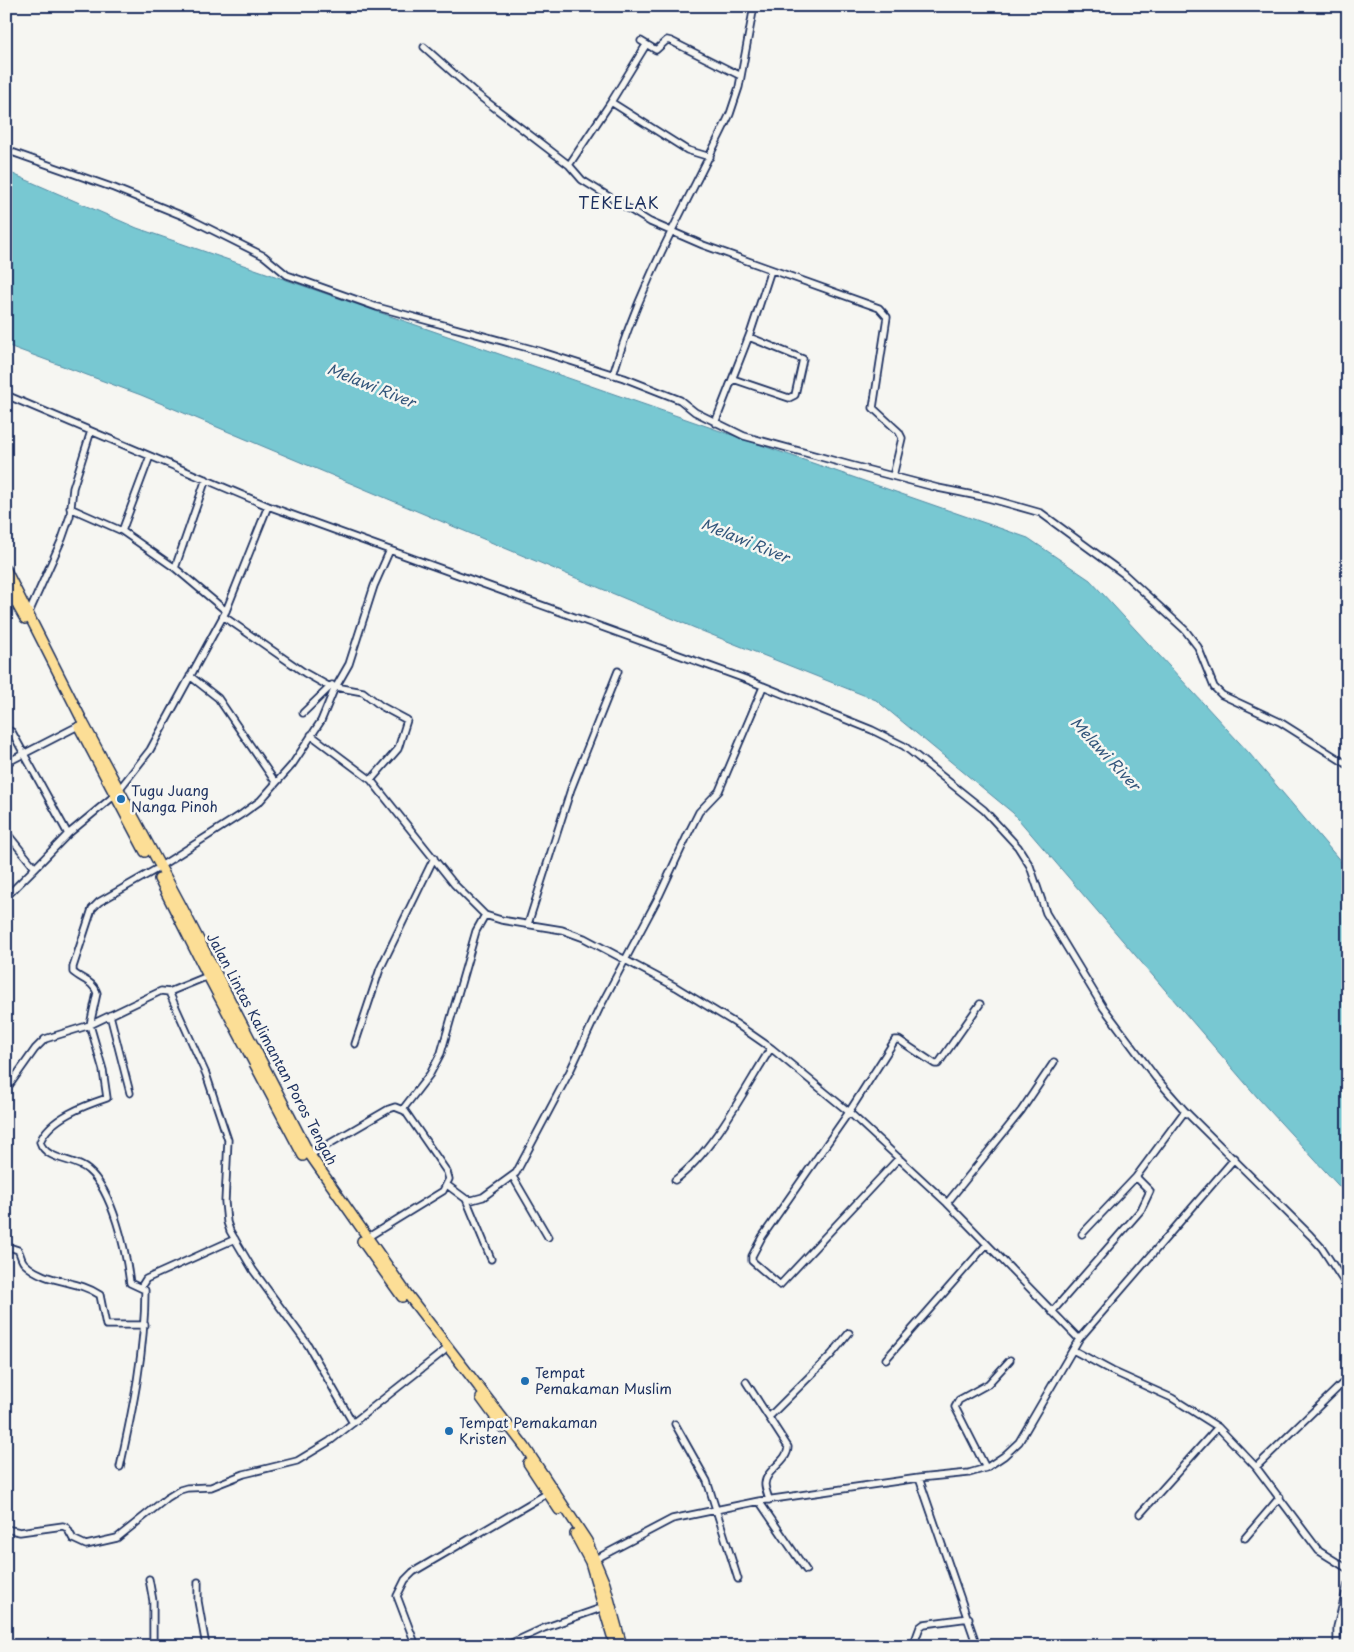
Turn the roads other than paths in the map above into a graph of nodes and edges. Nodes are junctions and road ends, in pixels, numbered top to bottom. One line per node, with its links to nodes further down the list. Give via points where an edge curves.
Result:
1 (754, 6): 3 (street)
2 (424, 46): 7 (street, via 478,95)
3 (741, 76): 4 (street, via 669,40 657,50 643,43); 6 (street, via 730,114)
4 (611, 102): 6 (street, via 687,150); 7 (street)
5 (6, 150): 11 (street, via 188,218 264,256 287,275 377,307 539,351)
6 (710, 157): 8 (street)
7 (569, 165): 8 (street, via 582,180 650,222)
8 (673, 232): 9 (street); 11 (street, via 623,338)
9 (771, 270): 10 (street); 17 (street, via 863,301 879,308 887,317 873,408 902,438)
10 (748, 337): 12 (street); 12 (street, via 802,357 804,362 794,395 789,398)
11 (613, 375): 14 (street, via 680,400)
12 (733, 379): 14 (street)
13 (6, 395): 15 (street)
14 (715, 423): 17 (street, via 744,436)
15 (91, 431): 16 (street); 20 (street, via 72,488)
16 (150, 456): 18 (street); 21 (street)
17 (893, 476): 38 (street, via 1041,513 1124,574 1185,630 1198,648 1214,687 1222,695 1280,722)
18 (206, 479): 19 (street); 23 (street)
19 (268, 506): 22 (street); 26 (street)
20 (70, 508): 21 (street); 27 (street, via 52,566)
21 (122, 531): 23 (street)
22 (390, 550): 30 (street); 31 (street, via 374,586 354,650 342,676)
23 (175, 568): 26 (street)
24 (6, 570): 27 (main road, Jalan Lintas Kalimantan Poros Tengah)
25 (6, 585): 27 (main road, Jalan Lintas Kalimantan Poros Tengah)
26 (225, 613): 29 (street); 31 (street)
27 (27, 616): 33 (main road, Jalan Lintas Kalimantan Poros Tengah); 41 (main road, Jalan Lintas Kalimantan Poros Tengah)
28 (618, 670): 49 (street, via 571,789)
29 (190, 676): 40 (street, via 218,698); 41 (street, via 150,750)
30 (764, 687): 50 (street, via 732,766 719,791 700,812); 62 (street, via 904,746 998,824 1030,866 1046,912 1104,1007 1156,1078)
31 (331, 689): 32 (street); 35 (street, via 321,721); 39 (street, via 363,692 407,720 398,749)
32 (303, 713)
33 (78, 726): 36 (street); 41 (main road, Jalan Lintas Kalimantan Poros Tengah)
34 (6, 729): 36 (street, via 12,732)
35 (312, 735): 39 (street); 40 (street)
36 (24, 753): 37 (street); 43 (street)
37 (6, 763)
38 (1348, 765)
39 (371, 780): 44 (street)
40 (276, 783): 46 (street, via 260,801)
41 (117, 793): 43 (street); 46 (main road, Jalan Lintas Kalimantan Poros Tengah)
42 (6, 832): 45 (street)
43 (68, 834): 45 (street)
44 (434, 858): 48 (street, via 466,898); 56 (street, via 380,968)
45 (35, 868): 47 (street)
46 (157, 868): 51 (main road, Jalan Lintas Kalimantan Poros Tengah); 55 (street, via 99,902 88,918 73,972 92,983 97,993); 64 (main road, Jalan Lintas Kalimantan Poros Tengah)
47 (6, 897)
48 (485, 915): 49 (street); 61 (street, via 476,931 441,1053 430,1074)
49 (528, 924): 50 (street, via 562,930)
50 (627, 959): 57 (street); 67 (street)
51 (208, 976): 52 (street); 76 (main road, Jalan Lintas Kalimantan Poros Tengah, via 305,1158)
52 (169, 992): 54 (street, via 161,990); 75 (street, via 206,1074 228,1140 225,1202 227,1222)
53 (980, 1004): 63 (street, via 938,1064 895,1040)
54 (110, 1015): 55 (street); 60 (street)
55 (90, 1025): 59 (street, via 45,1039); 80 (street, via 107,1098 76,1109 57,1122 40,1142 51,1154 84,1166 96,1179 114,1216 130,1283)
56 (355, 1044)
57 (771, 1048): 63 (street); 69 (street, via 712,1141)
58 (1054, 1062): 72 (street, via 1021,1111)
59 (6, 1090)
60 (130, 1093)
61 (403, 1109): 64 (street, via 388,1109); 70 (street, via 447,1172)
62 (1185, 1110): 66 (street); 68 (street)
63 (849, 1112): 65 (street); 65 (street, via 752,1256 752,1261 778,1285 820,1245)
64 (310, 1155): 76 (main road, Jalan Lintas Kalimantan Poros Tengah)
65 (899, 1158): 72 (street)
66 (1234, 1158): 81 (street, via 1322,1248); 85 (street)
67 (513, 1177): 71 (street, via 484,1196); 74 (street)
68 (1136, 1177): 73 (street); 82 (street, via 1150,1191 1141,1210)
69 (675, 1180)
70 (447, 1185): 71 (street); 76 (street, via 443,1191)
71 (466, 1199): 79 (street)
72 (947, 1203): 77 (street)
73 (1082, 1234)
74 (548, 1237)
75 (235, 1239): 80 (street, via 146,1279); 93 (street, via 253,1270 308,1345)
76 (364, 1239): 87 (main road, Jalan Lintas Kalimantan Poros Tengah); 108 (main road, Jalan Lintas Kalimantan Poros Tengah, via 525,1448 586,1542)
77 (986, 1245): 82 (street); 88 (street)
78 (6, 1246): 83 (street, via 18,1250 24,1263 42,1275 100,1295 106,1325)
79 (491, 1259)
80 (141, 1287): 83 (street, via 145,1290)
81 (1348, 1288)
82 (1052, 1312): 85 (street)
83 (145, 1325): 96 (street, via 140,1375)
84 (849, 1333): 92 (street)
85 (1079, 1339): 86 (street)
86 (1073, 1350): 95 (street, via 1172,1398); 98 (street, via 1019,1442)
87 (444, 1351): 93 (street); 100 (main road, Jalan Lintas Kalimantan Poros Tengah, via 520,1451)
88 (886, 1359)
89 (1010, 1360): 98 (street, via 988,1384 959,1400 955,1407)
90 (1348, 1378): 97 (street)
91 (746, 1382): 92 (street)
92 (769, 1417): 102 (street, via 788,1447 787,1454 765,1484)
93 (353, 1423): 106 (street, via 297,1461 244,1474 211,1487 180,1490 117,1538 86,1545 72,1539 63,1526 20,1532)
94 (675, 1424): 104 (street, via 707,1482)
95 (1218, 1427): 97 (street); 105 (street)
96 (120, 1467)
97 (1256, 1467): 101 (street)
98 (986, 1468): 99 (street)
99 (919, 1478): 102 (street); 116 (street)
100 (548, 1494): 108 (main road, Jalan Lintas Kalimantan Poros Tengah); 119 (street, via 405,1580 397,1596)
101 (1280, 1497): 107 (street); 109 (street, via 1319,1551)
102 (769, 1500): 103 (street)
103 (759, 1501): 104 (street); 110 (street)
104 (717, 1509): 108 (street, via 672,1519); 111 (street)
105 (1140, 1514)
106 (6, 1529)
107 (1246, 1538)
108 (593, 1561): 115 (main road, Jalan Lintas Kalimantan Poros Tengah); 122 (main road, Jalan Lintas Kalimantan Poros Tengah)
109 (1348, 1569)
110 (806, 1570)
111 (738, 1578)
112 (149, 1579): 117 (street, via 153,1601)
113 (198, 1582): 118 (street)
114 (1348, 1584): 125 (street, via 1337,1627)
115 (604, 1607): 120 (street); 121 (main road, Jalan Lintas Kalimantan Poros Tengah)
116 (969, 1618): 123 (street, via 924,1624); 124 (street)
117 (153, 1646)
118 (206, 1646)
119 (416, 1646)
120 (504, 1646)
121 (615, 1646)
122 (622, 1646)
123 (913, 1646)
124 (977, 1646)
125 (1337, 1646)

